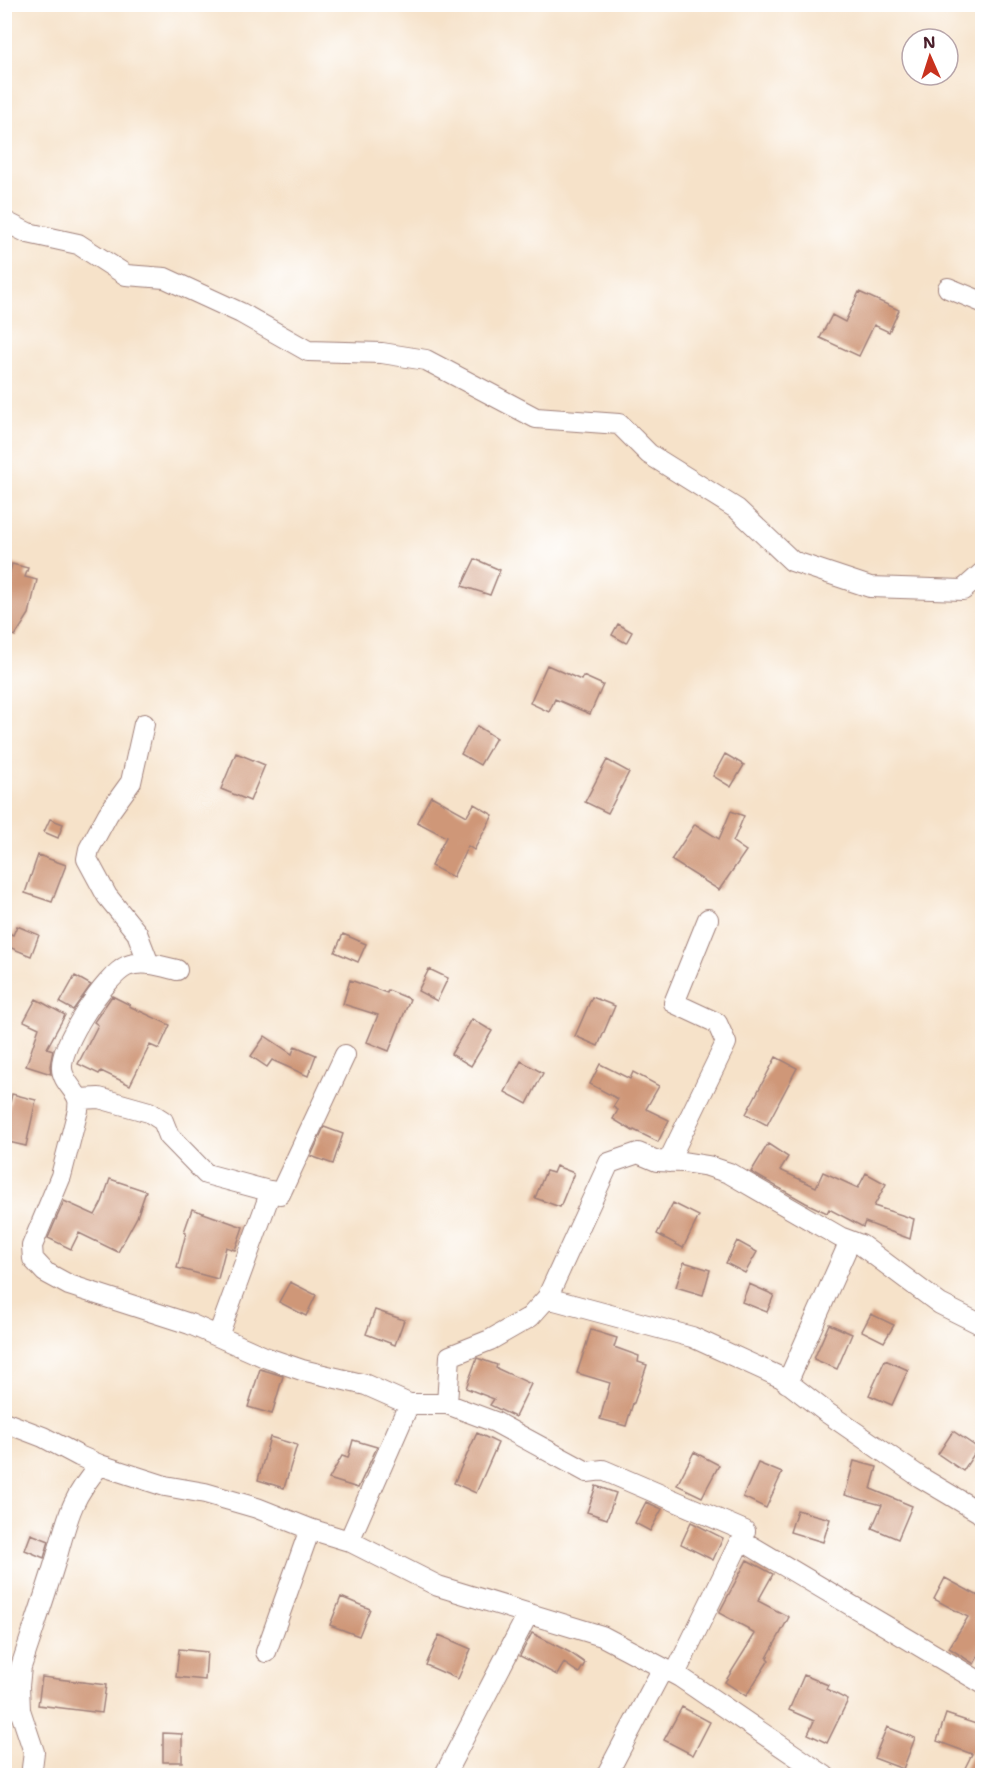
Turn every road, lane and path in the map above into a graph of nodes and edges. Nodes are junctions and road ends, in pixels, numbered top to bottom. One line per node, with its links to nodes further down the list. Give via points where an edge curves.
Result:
1 (4, 221): 4 (street, via 28,233 78,244 126,275 165,278 241,313 308,351 382,353 426,360 536,418 619,424 649,454 737,509 792,561 870,587 963,590)
2 (948, 288): 3 (street)
3 (982, 302)
4 (982, 573)
5 (144, 724): 7 (street, via 131,782 108,814 87,859 107,896 137,933)
6 (708, 919): 11 (street, via 674,1003 717,1023 726,1043)
7 (149, 964): 8 (street); 10 (street, via 125,967 109,980 75,1028 66,1046 62,1069)
8 (177, 970)
9 (345, 1055): 12 (street, via 280,1194)
10 (79, 1099): 12 (street, via 99,1098 149,1112 163,1121 170,1136 206,1173); 16 (street, via 61,1176 32,1246 33,1259 45,1272 69,1285 190,1323)
11 (668, 1162): 13 (street, via 708,1166 729,1173); 14 (street, via 639,1153 609,1163)
12 (271, 1191): 16 (street)
13 (850, 1241): 15 (street, via 861,1245 940,1304); 17 (street)
14 (547, 1298): 17 (street, via 692,1337); 19 (street, via 530,1317 490,1340 450,1356)
15 (982, 1325)
16 (218, 1336): 18 (street, via 267,1358 366,1385)
17 (787, 1383): 22 (street, via 920,1477)
18 (408, 1404): 19 (street); 25 (street)
19 (447, 1404): 24 (street, via 495,1422 587,1472 603,1470 745,1531)
20 (4, 1422): 21 (street)
21 (100, 1465): 23 (street, via 165,1486 257,1508); 29 (street, via 85,1481 68,1515 21,1667)
22 (982, 1515)
23 (310, 1529): 25 (street); 27 (street)
24 (741, 1540): 28 (street); 30 (street)
25 (349, 1541): 26 (street, via 438,1586)
26 (528, 1614): 28 (street, via 602,1636); 32 (street)
27 (266, 1652)
28 (669, 1671): 33 (street); 34 (street)
29 (12, 1674): 31 (street, via 34,1752)
30 (982, 1683)
31 (31, 1776)
32 (444, 1776)
33 (606, 1776)
34 (825, 1776)

